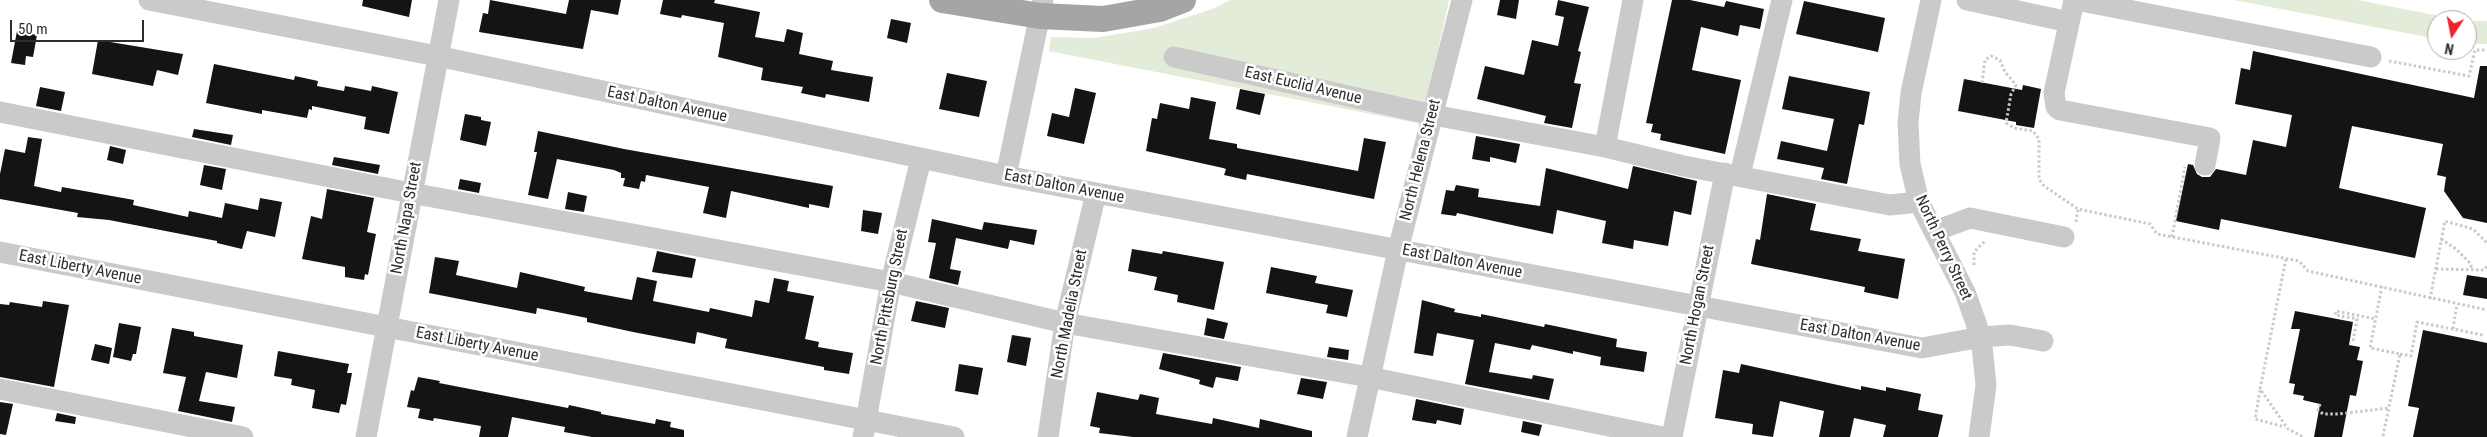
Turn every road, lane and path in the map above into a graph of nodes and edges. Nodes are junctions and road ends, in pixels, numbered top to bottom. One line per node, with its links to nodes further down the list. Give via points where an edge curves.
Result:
1 (149, 0): 14 (street, East Dalton Avenue)
2 (449, 0): 14 (street, North Napa Street)
3 (942, 0): 11 (main road)
4 (1183, 0): 11 (main road, via 1160,9 1103,19)
5 (1462, 0): 19 (street, North Helena Street)
6 (1633, 0): 20 (street)
7 (1782, 0): 23 (street, North Hogan Street)
8 (1931, 0): 27 (street, North Perry Street, via 1908,123 1910,164)
9 (1967, 0): 12 (street)
10 (2075, 0): 12 (street); 16 (street)
11 (1041, 8): 24 (street)
12 (2069, 22): 22 (street, via 2054,93 2056,107 2210,138)
13 (2487, 50): 16 (path, via 2474,50 2469,76)
14 (437, 56): 21 (street, East Dalton Avenue); 25 (street, North Napa Street)
15 (1174, 57): 19 (street, East Euclid Avenue)
16 (2371, 57)
17 (1982, 83): 28 (path, via 1985,60 1991,56 2000,60 2016,84 2006,123 2014,128 2034,131 2039,139 2039,179)
18 (0, 112): 25 (street)
19 (1433, 115): 20 (street, East Euclid Avenue); 34 (street, North Helena Street)
20 (1606, 147): 23 (street, East Euclid Avenue)
21 (921, 159): 24 (street, East Dalton Avenue); 40 (street, North Pittsburg Street)
22 (2204, 165): 31 (path, via 2186,161)
23 (1733, 174): 27 (street, East Euclid Avenue, via 1890,205); 44 (street, North Hogan Street)
24 (1006, 176): 26 (street, East Dalton Avenue)
25 (411, 193): 40 (street); 48 (street, North Napa Street)
26 (1096, 193): 34 (street, East Dalton Avenue); 47 (street, North Madelia Street)
27 (1919, 202): 29 (street, North Perry Street)
28 (2078, 209): 30 (path); 31 (path, via 2150,224 2157,234)
29 (1935, 231): 30 (street, via 1970,218); 51 (street, North Perry Street, via 1965,292)
30 (2070, 231)
31 (2172, 237): 36 (path)
32 (2441, 239): 33 (path, via 2445,221 2473,229); 38 (path); 39 (path, via 2456,249)
33 (2487, 243)
34 (1398, 250): 44 (street, East Dalton Avenue); 55 (street, North Helena Street)
35 (0, 252): 48 (street, East Liberty Avenue)
36 (2286, 259): 41 (path, via 2299,262 2308,271); 57 (path)
37 (2487, 266): 39 (path, via 2484,270)
38 (2436, 269): 39 (path); 42 (path)
39 (2472, 269)
40 (891, 282): 47 (street); 60 (street, North Pittsburg Street)
41 (2382, 286): 42 (path); 46 (path)
42 (2430, 299): 43 (path)
43 (2457, 304): 45 (path); 49 (path)
44 (1698, 307): 51 (street, East Dalton Avenue, via 1922,348); 69 (street, North Hogan Street)
45 (2487, 310)
46 (2376, 319): 53 (path, via 2336,311 2335,315 2357,320); 54 (path, via 2370,348)
47 (1065, 323): 55 (street); 66 (street, North Madelia Street)
48 (387, 328): 60 (street, East Liberty Avenue); 64 (street, North Napa Street)
49 (2453, 329): 50 (path); 54 (path, via 2417,322 2411,356)
50 (2483, 335)
51 (1981, 337): 52 (street, East Dalton Avenue, via 2010,335); 70 (street, North Perry Street, via 1986,385)
52 (2043, 341)
53 (2353, 341)
54 (2400, 354): 59 (path)
55 (1369, 378): 67 (street, North Helena Street); 68 (street)
56 (0, 389): 63 (street)
57 (2260, 389): 61 (path); 61 (path, via 2254,419)
58 (2320, 404): 59 (path, via 2318,410 2323,414)
59 (2389, 408): 62 (path)
60 (865, 429): 65 (street, East Liberty Avenue)
61 (2288, 429): 71 (path)
62 (2383, 436)
63 (243, 437)
64 (366, 437)
65 (954, 437)
66 (1048, 437)
67 (1358, 437)
68 (1663, 437)
69 (1672, 437)
70 (1979, 437)
71 (2304, 437)

